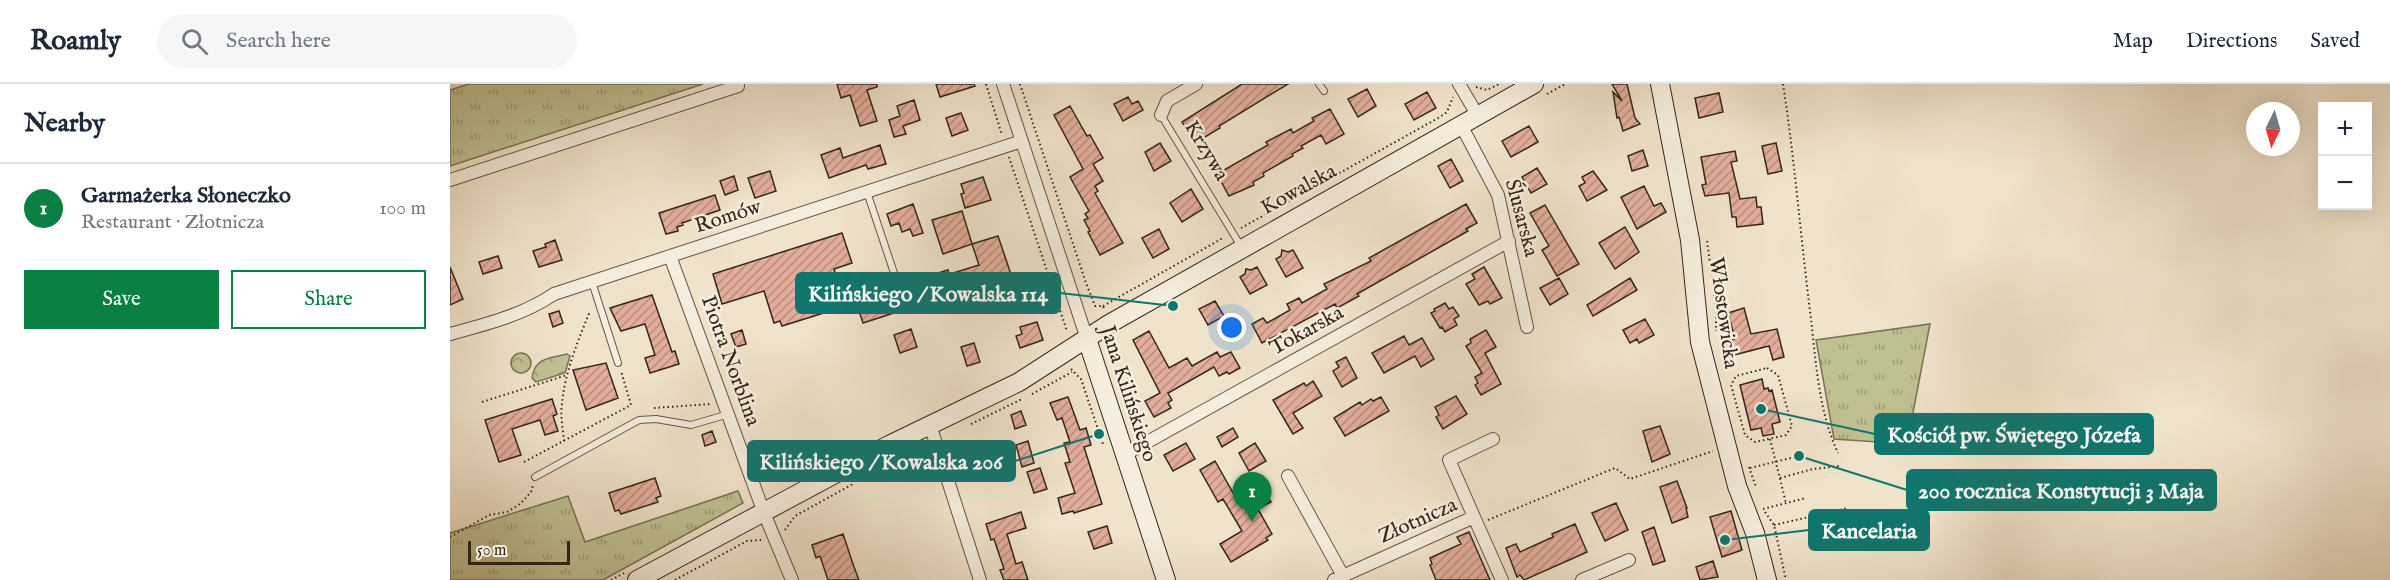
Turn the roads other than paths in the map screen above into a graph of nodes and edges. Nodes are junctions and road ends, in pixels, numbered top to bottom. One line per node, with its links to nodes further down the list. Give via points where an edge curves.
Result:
1 (738, 84): 13 (street)
2 (1003, 84): 12 (street, Jana Kilińskiego)
3 (1196, 84): 9 (street, Krzywa, via 1167,101)
4 (1320, 84): 8 (lane)
5 (1534, 84): 10 (street, Kowalska)
6 (1660, 84): 40 (street, Włostowicka, via 1690,240 1700,342 1737,486)
7 (1461, 88): 10 (street)
8 (1324, 91)
9 (1161, 115): 15 (lane, Krzywa)
10 (1478, 116): 11 (street, Kowalska)
11 (1461, 125): 15 (street, Kowalska); 16 (street, Ślusarska, via 1498,195)
12 (1022, 141): 14 (street, Romów); 22 (street, Jana Kilińskiego)
13 (450, 180)
14 (867, 192): 17 (street, Romów); 19 (lane)
15 (1237, 241): 22 (street, Kowalska)
16 (1509, 242): 20 (street, Ślusarska); 27 (street, Tokarska)
17 (670, 256): 18 (street, Romów); 24 (street, Piotra Norblina)
18 (592, 281): 21 (street, Romów, via 554,294 502,320); 23 (lane)
19 (900, 291)
20 (1527, 327)
21 (450, 334)
22 (1087, 339): 25 (street, Kowalska, via 1019,382); 27 (street, Jana Kilińskiego)
23 (618, 363)
24 (729, 414): 29 (lane, via 691,425 639,420); 30 (street, Piotra Norblina)
25 (930, 425): 30 (street, Kowalska); 36 (street)
26 (1492, 439): 31 (street, Złotnicza, via 1449,460)
27 (1124, 455): 37 (street, Jana Kilińskiego)
28 (1288, 476): 33 (street, Złotnicza)
29 (535, 477)
30 (764, 513): 34 (street, Kowalska); 35 (street, Piotra Norblina)
31 (1476, 521): 33 (street, Złotnicza); 38 (street)
32 (1629, 560): 39 (street)
33 (1339, 578)
34 (637, 580)
35 (792, 580)
36 (980, 580)
37 (1166, 580)
38 (1502, 580)
39 (1582, 580)
40 (1767, 580)

